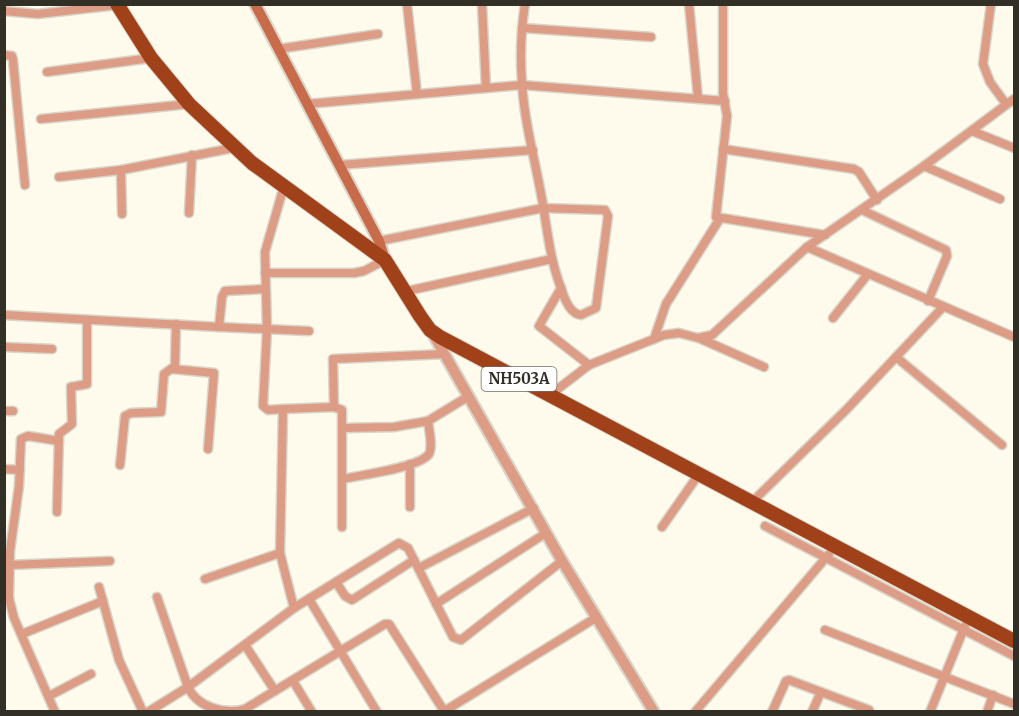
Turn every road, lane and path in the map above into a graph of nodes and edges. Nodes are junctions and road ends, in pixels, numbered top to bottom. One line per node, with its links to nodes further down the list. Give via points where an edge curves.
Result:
1 (255, 4): 14 (main road)
2 (407, 4): 20 (street)
3 (482, 4): 19 (street)
4 (525, 4): 11 (street)
5 (689, 4): 21 (street)
6 (723, 4): 23 (street)
7 (991, 4): 26 (street, via 983,64)
8 (117, 5): 9 (street, via 38,14); 16 (highway)
9 (19, 9): 10 (street)
10 (4, 11)
11 (522, 28): 13 (street); 18 (street)
12 (378, 34): 14 (street)
13 (651, 37)
14 (278, 48): 25 (main road)
15 (4, 55): 38 (street, via 12,56 13,60)
16 (151, 58): 17 (street); 24 (highway)
17 (47, 72)
18 (522, 85): 19 (street); 21 (street); 32 (street)
19 (486, 88): 20 (street)
20 (417, 94): 25 (street)
21 (698, 98): 23 (street)
22 (1014, 99): 26 (street)
23 (725, 100): 31 (street)
24 (189, 104): 27 (street); 29 (highway)
25 (307, 104): 34 (main road)
26 (1006, 104): 28 (street)
27 (41, 119)
28 (972, 131): 30 (street); 35 (street)
29 (233, 148): 33 (street); 39 (highway)
30 (1014, 148)
31 (723, 149): 41 (street, via 854,169); 46 (street, via 715,214)
32 (533, 150): 34 (street); 42 (street)
33 (192, 155): 36 (street); 44 (street)
34 (340, 165): 48 (main road)
35 (924, 166): 40 (street); 41 (street)
36 (121, 170): 37 (street); 45 (street)
37 (59, 177)
38 (25, 185)
39 (284, 186): 51 (highway); 52 (street, via 266,243)
40 (1000, 199)
41 (876, 200): 43 (street)
42 (543, 208): 48 (street); 50 (street); 54 (street, via 601,209 608,216 596,308 575,314)
43 (862, 210): 47 (street); 57 (street, via 946,250)
44 (189, 213)
45 (122, 214)
46 (719, 220): 47 (street); 69 (street, via 666,304)
47 (825, 235): 49 (street)
48 (379, 241): 51 (main road)
49 (807, 247): 53 (street); 68 (street, via 712,335)
50 (552, 259): 54 (street); 56 (street)
51 (385, 260): 52 (street, via 354,273); 56 (highway)
52 (265, 273): 55 (street)
53 (868, 274): 57 (street); 60 (street)
54 (561, 288): 74 (street, via 539,326)
55 (265, 289): 63 (street, via 225,291); 64 (street)
56 (407, 291): 65 (highway)
57 (928, 301): 58 (street)
58 (943, 307): 67 (street); 73 (street)
59 (4, 315): 61 (street)
60 (832, 318)
61 (87, 320): 62 (street); 83 (street, via 87,384 71,387 72,424 60,431)
62 (177, 324): 63 (street); 76 (street, via 176,366)
63 (219, 327): 64 (street)
64 (267, 330): 66 (street); 80 (street, via 263,406 268,410)
65 (430, 330): 72 (street); 77 (highway, NH503A)
66 (309, 331)
67 (1014, 337)
68 (698, 338): 69 (street, via 672,333); 75 (street)
69 (654, 339): 74 (street)
70 (4, 347): 71 (street)
71 (52, 349)
72 (445, 354): 78 (street); 79 (street, via 333,359)
73 (896, 357): 84 (street); 92 (street)
74 (589, 365): 77 (street)
75 (764, 367)
76 (172, 369): 85 (street, via 214,373); 87 (street, via 164,374 160,412 126,416)
77 (550, 395): 90 (highway, NH503A)
78 (469, 396): 81 (street); 94 (street)
79 (334, 407): 80 (street); 82 (street, via 342,410)
80 (283, 409): 102 (street)
81 (428, 421): 82 (street); 86 (street, via 430,452)
82 (343, 428): 91 (street)
83 (59, 441): 89 (street, via 24,436 20,444); 95 (street)
84 (1002, 445)
85 (208, 448)
86 (410, 464): 91 (street); 93 (street)
87 (120, 465)
88 (4, 469): 89 (street)
89 (20, 470): 101 (street)
90 (699, 474): 92 (highway, NH503A); 98 (street)
91 (343, 479): 97 (street)
92 (751, 503): 100 (highway, NH503A)
93 (410, 507)
94 (534, 508): 99 (street); 106 (street)
95 (57, 512)
96 (765, 526): 103 (street)
97 (342, 527)
98 (662, 527)
99 (546, 532): 105 (street); 115 (street)
100 (835, 547): 103 (street); 118 (highway, NH503A)
101 (7, 551): 107 (street)
102 (280, 553): 108 (street); 116 (street)
103 (826, 558): 118 (street); 142 (street)
104 (110, 561): 107 (street)
105 (562, 561): 115 (street, via 464,639 453,637); 117 (street)
106 (417, 564): 109 (street, via 352,600); 109 (street, via 404,544 399,543); 115 (street)
107 (9, 565): 112 (street)
108 (204, 579)
109 (336, 582): 113 (street)
110 (99, 587): 114 (street)
111 (157, 597): 128 (street)
112 (7, 598): 120 (street)
113 (309, 599): 116 (street); 123 (street)
114 (103, 601): 120 (street); 136 (street, via 119,660)
115 (436, 604)
116 (294, 608): 122 (street)
117 (597, 617): 140 (street); 141 (street)
118 (966, 623): 121 (highway, NH503A); 124 (street); 126 (street)
119 (825, 630): 126 (street)
120 (22, 634): 132 (street)
121 (1014, 641)
122 (245, 645): 128 (street); 129 (street)
123 (340, 651): 127 (street); 139 (street); 140 (street, via 385,624 392,625)
124 (1014, 656)
125 (91, 674): 132 (street)
126 (944, 676): 131 (street); 145 (street)
127 (293, 681): 129 (street); 138 (street)
128 (188, 687): 129 (street, via 198,702 229,711 245,709); 137 (street)
129 (275, 692)
130 (821, 692): 134 (street); 143 (street, via 786,681); 144 (street)
131 (993, 695): 133 (street); 146 (street)
132 (48, 696): 135 (street)
133 (1014, 704)
134 (869, 710)
135 (55, 711)
136 (143, 711)
137 (148, 711)
138 (312, 711)
139 (377, 711)
140 (444, 711)
141 (654, 711)
142 (695, 711)
143 (772, 711)
144 (815, 711)
145 (930, 711)
146 (987, 711)

